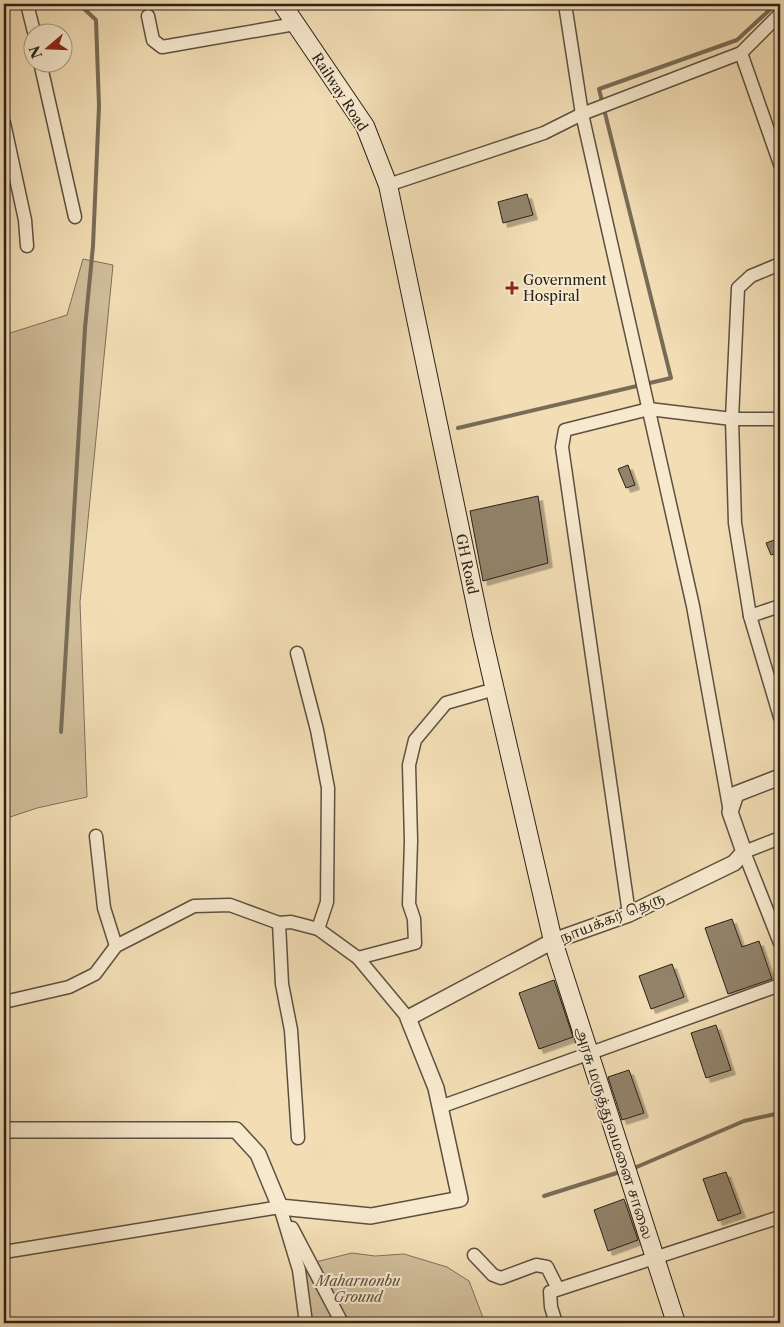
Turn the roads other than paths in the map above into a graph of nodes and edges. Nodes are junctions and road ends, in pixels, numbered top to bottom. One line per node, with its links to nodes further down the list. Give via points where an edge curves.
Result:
1 (27, 4): 6 (street)
2 (282, 4): 7 (main road, Railway Road)
3 (565, 4): 10 (street)
4 (780, 14): 8 (street)
5 (148, 16): 7 (street, via 153,40 162,47)
6 (32, 22)
7 (295, 24): 13 (main road, Railway Road, via 365,126)
8 (741, 53): 10 (street); 12 (street)
9 (42, 72): 14 (street)
10 (582, 114): 13 (street, via 544,132); 17 (street)
11 (4, 123): 15 (street, via 25,220)
12 (780, 164)
13 (388, 185): 23 (main road, GH Road)
14 (75, 217)
15 (27, 246)
16 (780, 264): 18 (street, via 751,276 738,288)
17 (649, 409): 18 (street); 26 (street, via 693,606); 30 (street, via 565,430 562,447)
18 (732, 418): 19 (street); 21 (street, via 735,523)
19 (780, 419)
20 (780, 606): 21 (street)
21 (750, 616): 24 (street)
22 (297, 653): 32 (street, via 328,788 327,902)
23 (495, 688): 33 (main road, GH Road); 36 (street, via 446,703 415,740 409,765 411,841 408,904 414,919 415,943)
24 (780, 717)
25 (780, 776): 26 (street, via 736,794)
26 (730, 812): 29 (street)
27 (96, 836): 35 (street, via 104,908)
28 (780, 838): 29 (street)
29 (744, 852): 30 (street, நாயக்கர் தெரு, via 734,864); 34 (street)
30 (629, 914): 33 (street, நாயக்கர் தெரு)
31 (279, 923): 32 (street, via 291,922); 35 (street, via 230,905 194,906); 43 (street, via 282,984 291,1030)
32 (318, 930): 36 (street)
33 (553, 942): 39 (street, நாயக்கர் தெரு); 40 (main road, அரசு மருத்துவமனை சாலை)
34 (780, 943)
35 (116, 946): 38 (street, via 95,974 69,986)
36 (358, 958): 39 (street)
37 (780, 985): 40 (street)
38 (4, 1002)
39 (408, 1018): 41 (street, via 436,1088)
40 (588, 1054): 41 (street); 48 (main road, அரசு மருத்துவமனை சாலை)
41 (440, 1107): 44 (street, via 460,1199 371,1216)
42 (4, 1130): 44 (street, via 236,1130 258,1154)
43 (298, 1138)
44 (280, 1208): 46 (street); 50 (street, via 299,1270); 51 (street)
45 (780, 1217): 48 (street)
46 (4, 1252)
47 (474, 1255): 49 (street, via 493,1275 501,1278 536,1265 547,1267)
48 (654, 1257): 49 (street); 53 (main road, அரசு மருத்துவமனை சாலை)
49 (558, 1289): 52 (street, via 550,1292)
50 (306, 1323)
51 (342, 1323)
52 (556, 1323)
53 (676, 1323)

